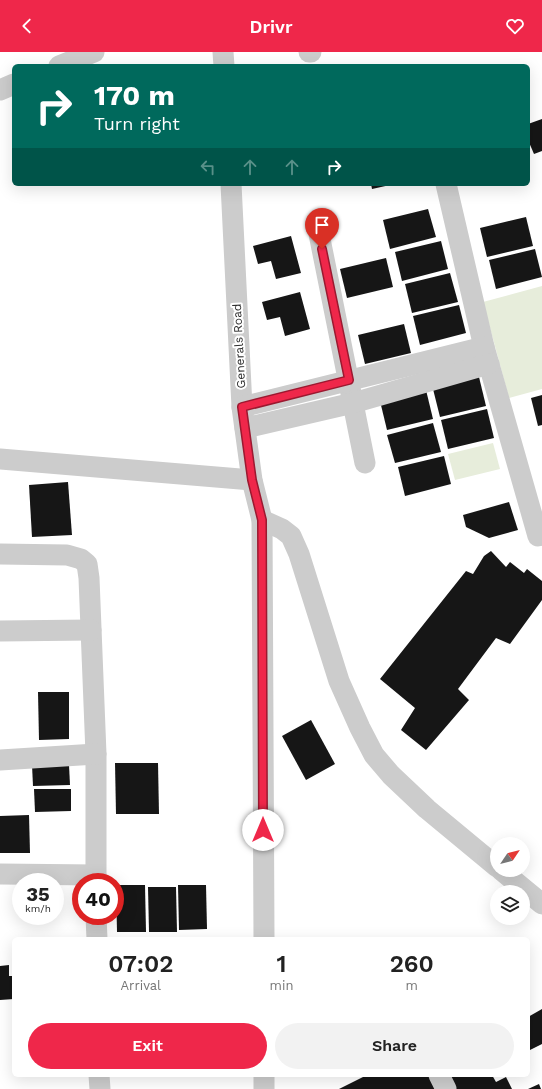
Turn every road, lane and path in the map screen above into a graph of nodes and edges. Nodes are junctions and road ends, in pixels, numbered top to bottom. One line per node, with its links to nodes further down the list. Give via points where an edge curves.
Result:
1 (94, 52): 3 (street)
2 (223, 52): 4 (street)
3 (64, 64)
4 (224, 64)
5 (12, 85): 6 (street)
6 (0, 90)
7 (230, 186): 13 (street, Generals Road)
8 (446, 186): 10 (street)
9 (319, 234): 11 (street)
10 (487, 356): 11 (street); 12 (street); 19 (street)
11 (349, 380): 12 (street); 13 (street)
12 (353, 403): 14 (street); 16 (street)
13 (242, 407): 14 (street, Generals Road)
14 (244, 428): 17 (street, Generals Road)
15 (0, 459): 17 (street)
16 (365, 463)
17 (252, 480): 18 (street, Generals Road)
18 (262, 520): 25 (street, via 282,529 294,542 338,681 374,755 427,809); 33 (street, Generals Road)
19 (538, 536)
20 (0, 554): 21 (street, via 67,555 81,559 87,564)
21 (91, 630): 22 (street); 23 (street)
22 (0, 631)
23 (96, 754): 24 (street); 26 (street)
24 (0, 760)
25 (490, 861)
26 (96, 873)
27 (0, 874): 28 (street)
28 (72, 877)
29 (509, 877): 30 (street)
30 (542, 904)
31 (96, 925): 32 (street)
32 (97, 937)
33 (264, 937)
34 (99, 1077): 37 (street)
35 (264, 1077): 38 (street)
36 (441, 1077): 39 (street)
37 (100, 1089)
38 (264, 1089)
39 (446, 1089)

